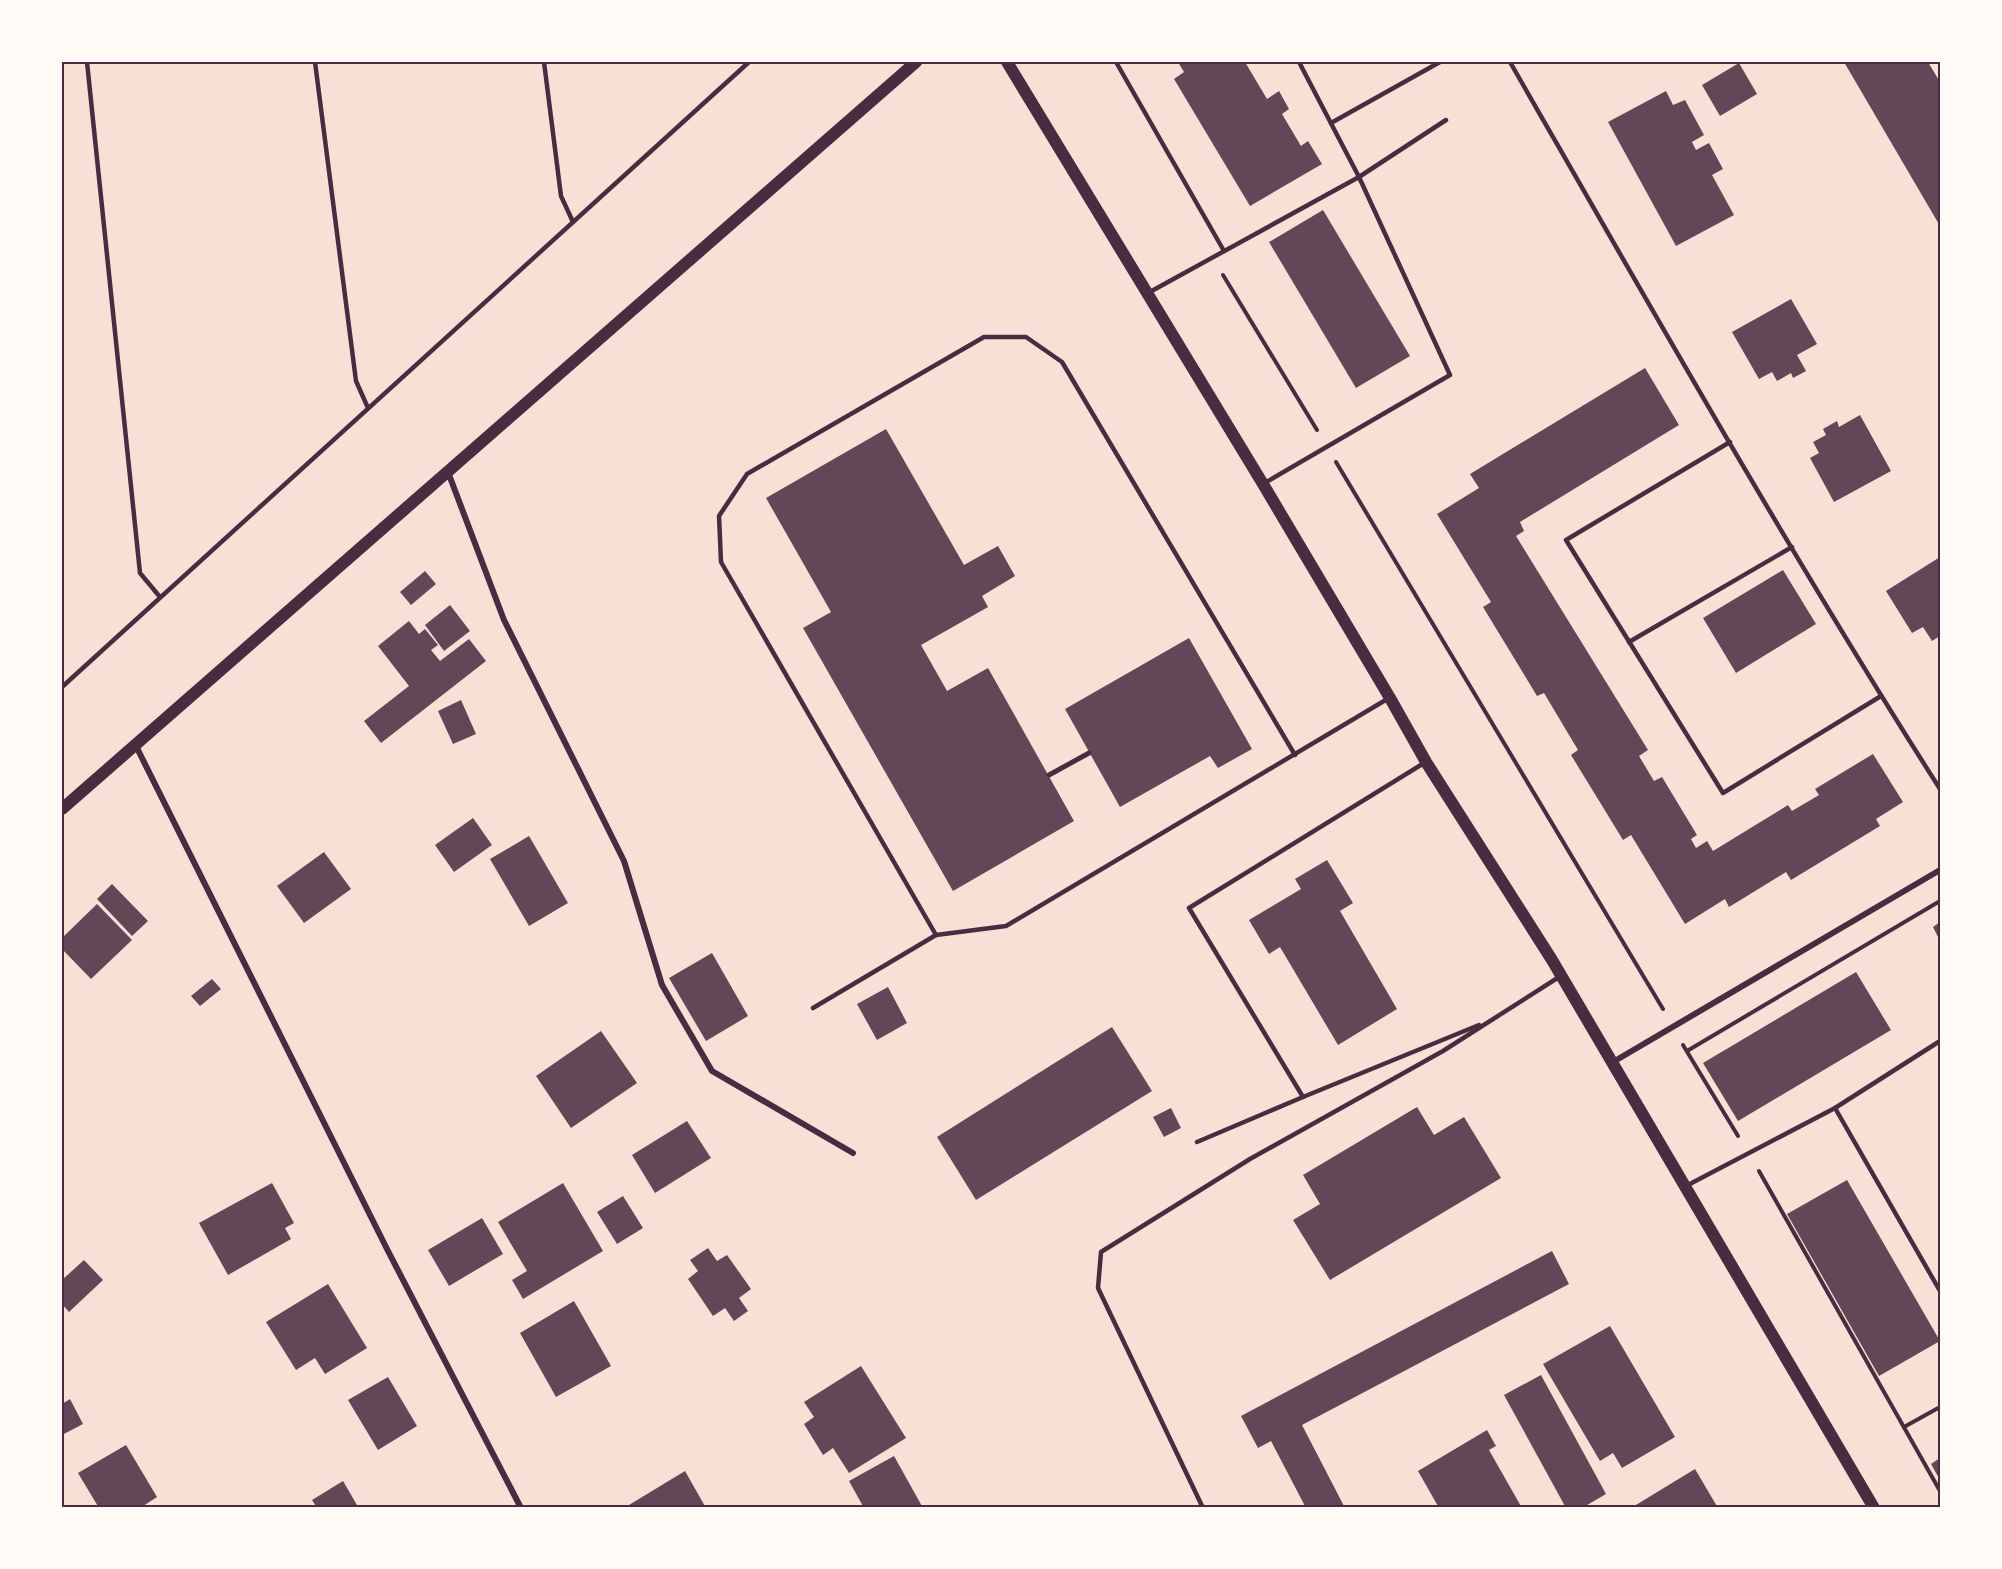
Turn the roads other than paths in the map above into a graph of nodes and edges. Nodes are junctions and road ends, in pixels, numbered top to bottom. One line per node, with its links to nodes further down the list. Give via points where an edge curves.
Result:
1 (87, 62): 22 (lane, via 140,573)
2 (315, 62): 17 (lane, via 356,381)
3 (544, 62): 14 (lane, via 561,196)
4 (749, 62): 14 (lane)
5 (916, 62): 19 (main road)
6 (1007, 62): 16 (main road)
7 (1116, 62): 15 (lane)
8 (1299, 62): 12 (lane)
9 (1440, 62): 12 (lane)
10 (1510, 62): 18 (lane)
11 (1446, 120): 13 (lane)
12 (1331, 123): 13 (lane)
13 (1359, 177): 15 (lane); 20 (lane, via 1450,375)
14 (573, 222): 17 (lane)
15 (1224, 251): 16 (lane)
16 (1148, 293): 20 (main road)
17 (368, 408): 22 (lane)
18 (1730, 442): 21 (lane); 23 (lane, via 1566,540)
19 (448, 471): 27 (main road); 44 (street, via 504,620 624,861 662,985 712,1071)
20 (1263, 484): 26 (main road)
21 (1792, 547): 23 (lane); 25 (lane)
22 (160, 597): 24 (lane)
23 (1629, 642): 25 (lane, via 1723,793)
24 (62, 687)
25 (1881, 696): 32 (lane)
26 (1390, 698): 29 (lane); 30 (main road)
27 (134, 744): 33 (main road); 47 (street)
28 (1089, 753): 31 (street)
29 (1295, 755): 35 (lane, via 1006,926); 35 (lane, via 1062,362 1026,337 984,337 747,474 719,516 721,562)
30 (1426, 762): 36 (main road); 41 (lane, via 1189,908)
31 (1049, 775)
32 (1941, 789)
33 (62, 809)
34 (1941, 870): 40 (street)
35 (936, 935): 37 (lane)
36 (1561, 975): 38 (lane); 40 (main road)
37 (813, 1008)
38 (1493, 1019): 41 (lane); 48 (lane, via 1250,1159 1101,1252 1098,1288)
39 (1941, 1041): 42 (lane)
40 (1613, 1062): 45 (main road)
41 (1303, 1098): 43 (lane)
42 (1834, 1108): 45 (lane); 46 (lane)
43 (1197, 1142)
44 (854, 1153)
45 (1686, 1186): 49 (main road)
46 (1941, 1291)
47 (521, 1508)
48 (1203, 1508)
49 (1874, 1508)

